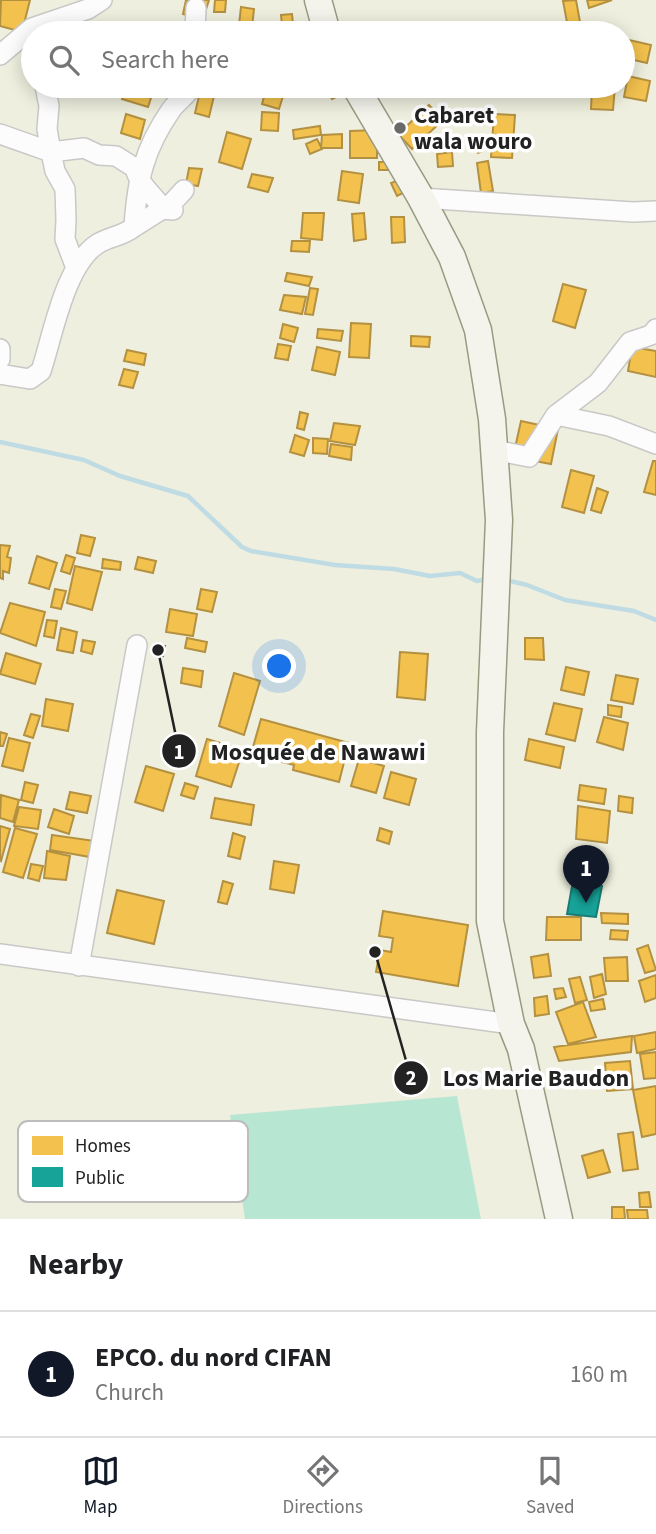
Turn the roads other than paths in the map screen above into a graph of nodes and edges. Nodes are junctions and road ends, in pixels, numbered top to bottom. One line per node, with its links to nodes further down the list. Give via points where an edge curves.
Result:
1 (102, 0): 4 (street)
2 (318, 0): 6 (street)
3 (196, 8): 5 (street)
4 (59, 21)
5 (195, 21)
6 (324, 21)
7 (21, 37): 8 (street)
8 (0, 55)
9 (47, 98): 13 (street)
10 (181, 98): 14 (street, via 166,118)
11 (362, 98): 16 (street)
12 (0, 134): 13 (street)
13 (51, 152): 14 (street, via 84,148 117,156 135,168); 20 (street, via 65,189 65,239)
14 (138, 181): 17 (street); 19 (street)
15 (184, 190): 17 (street)
16 (421, 198): 18 (street); 27 (street, via 452,257 478,330)
17 (168, 210): 19 (street)
18 (656, 211)
19 (134, 227): 20 (street, via 100,242)
20 (76, 268): 24 (street, via 41,371 30,379)
21 (656, 329): 25 (street, via 630,342 598,383)
22 (0, 349): 23 (street)
23 (0, 359)
24 (0, 374)
25 (556, 415): 26 (street, via 609,426); 27 (street, via 529,457)
26 (656, 444)
27 (494, 450): 31 (street, via 499,520 490,732 490,922)
28 (137, 645): 30 (street)
29 (0, 954): 30 (street)
30 (79, 966): 31 (street)
31 (511, 1024): 32 (street, via 521,1049)
32 (559, 1219)

